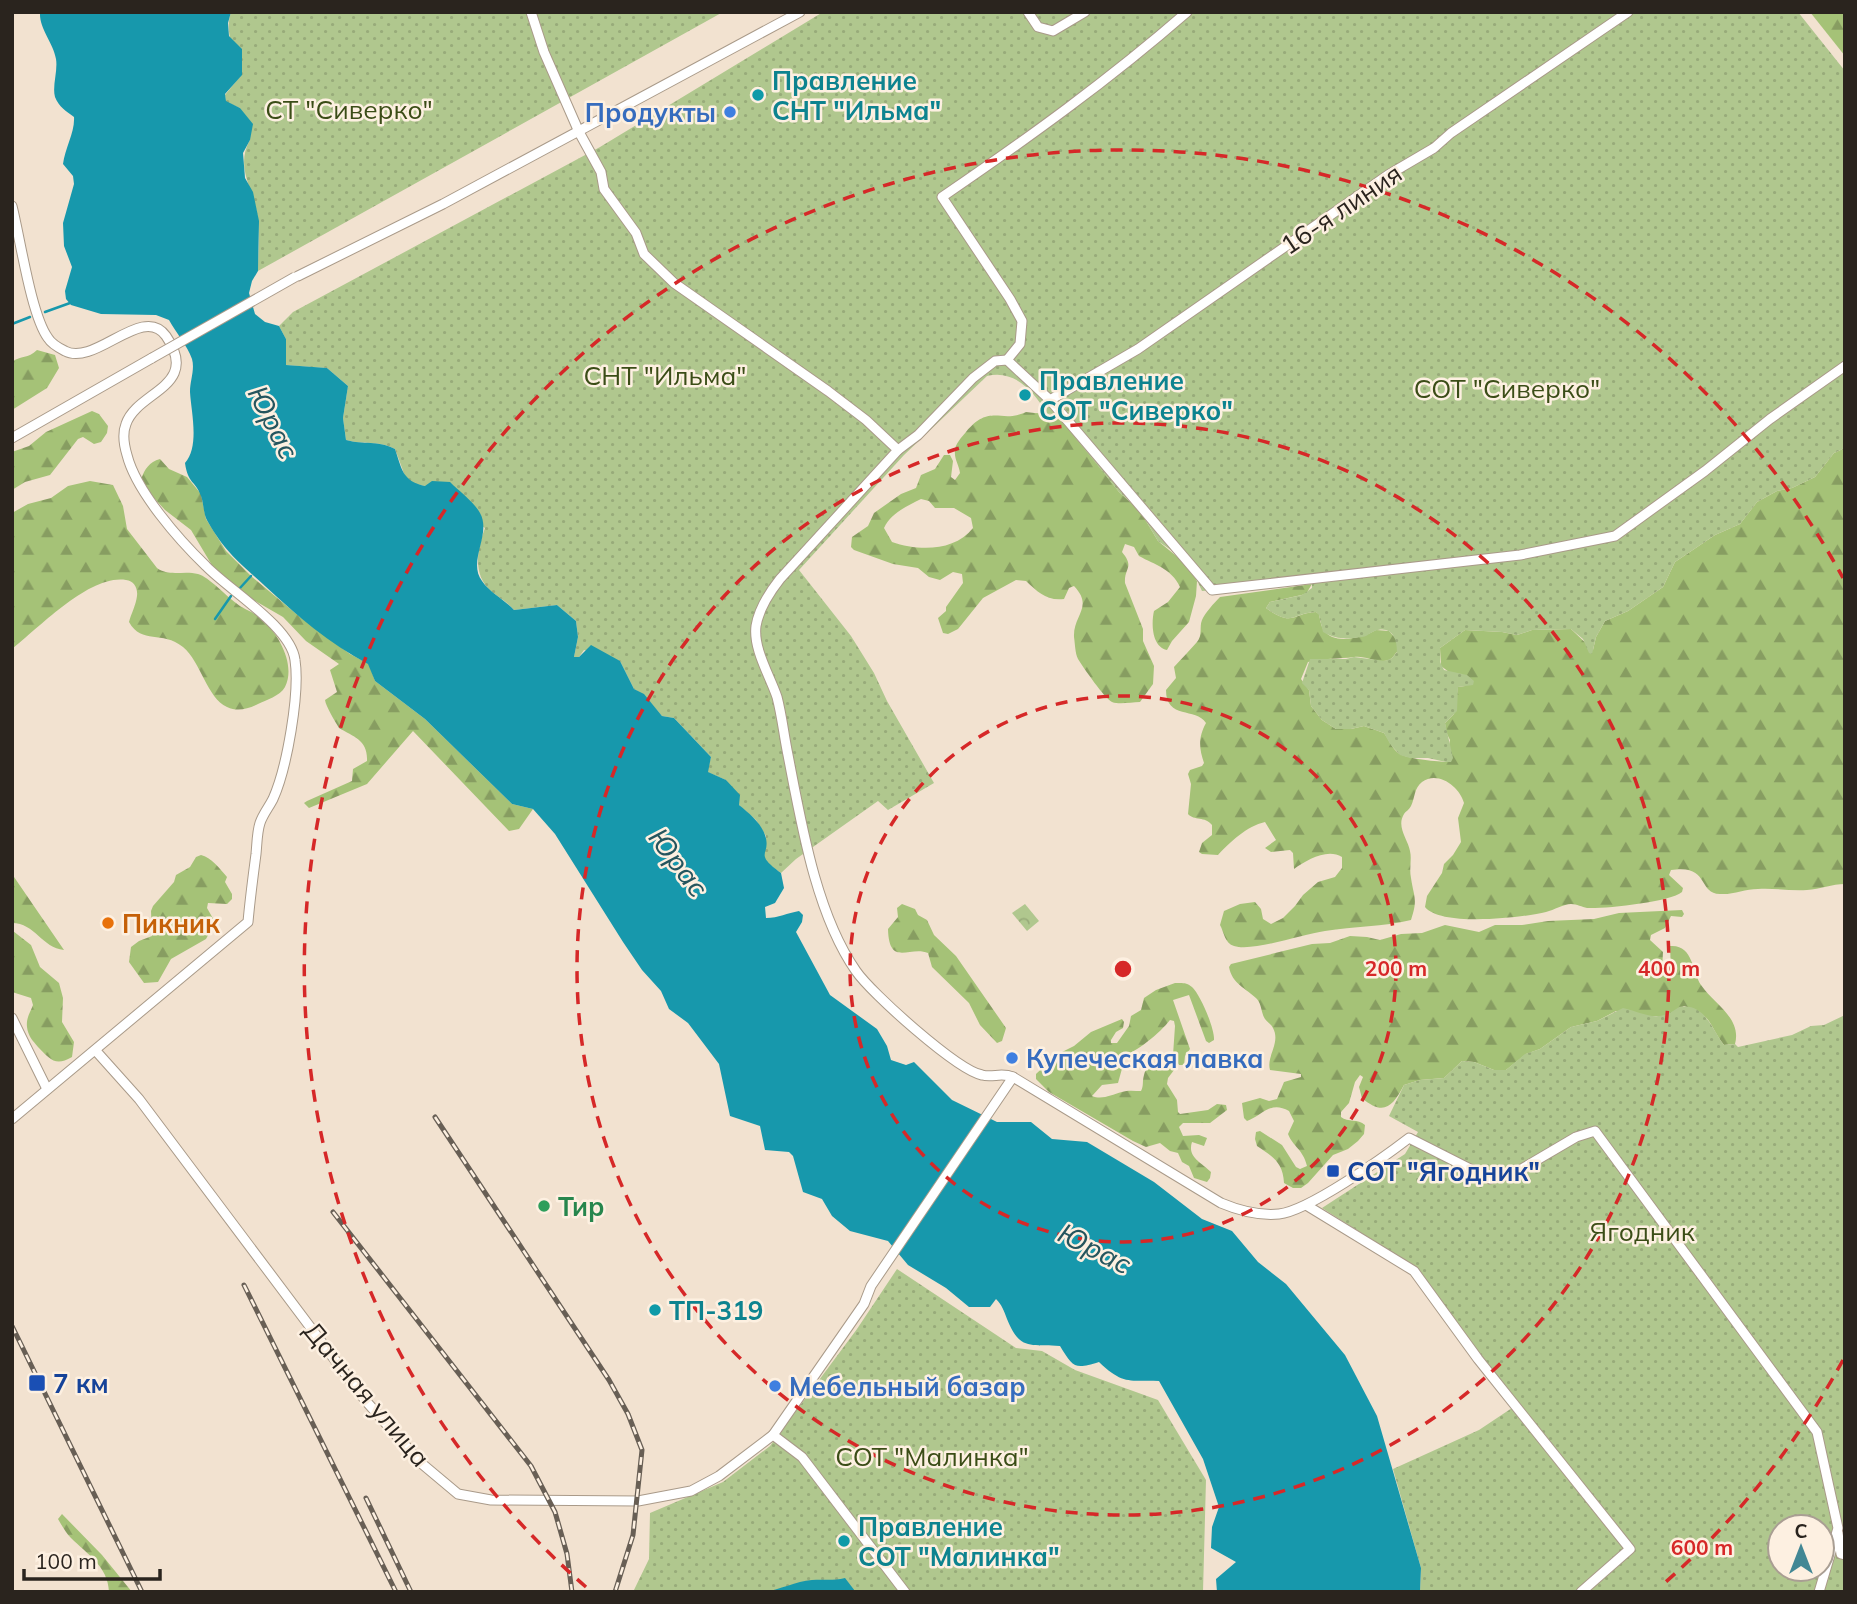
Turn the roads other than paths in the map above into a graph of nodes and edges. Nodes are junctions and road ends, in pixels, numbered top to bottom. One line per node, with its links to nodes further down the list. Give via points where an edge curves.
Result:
1 (531, 12): 7 (street)
2 (800, 12): 7 (street)
3 (1028, 12): 4 (street, via 1038,27 1053,31)
4 (1085, 12)
5 (1187, 12): 9 (street, via 1069,109 942,197 1022,321 1020,344)
6 (1628, 12): 11 (street, 16-я линия, via 1138,349)
7 (579, 132): 12 (street, bridge, via 297,277); 13 (street, via 601,172 604,189 636,233 644,254 674,283 818,383)
8 (12, 206): 15 (street, via 38,318 49,339 66,352 82,354 137,328 164,333 175,352 174,373 165,387 126,421 123,434 137,484 205,566 289,641 295,656 288,751 260,823 247,922)
9 (1007, 360): 11 (street); 13 (street, via 995,361 973,378)
10 (1845, 366): 11 (street, via 1615,536 1520,555 1212,590)
11 (1050, 400)
12 (12, 438)
13 (898, 450): 16 (street, via 780,579 766,598 756,626 757,640 777,699 812,863 840,945 857,973 955,1063 982,1076 1005,1073)
14 (12, 1018): 17 (street)
15 (96, 1051): 17 (street); 20 (street, Дачная улица, via 139,1099 365,1400 421,1463 458,1494 491,1500 655,1499 691,1491 719,1476)
16 (1013, 1077): 19 (street, via 1221,1203 1262,1215); 20 (street, Дачная улица)
17 (47, 1089): 18 (street)
18 (12, 1119)
19 (1306, 1205): 21 (street, via 1409,1138 1490,1179 1513,1174 1576,1137 1595,1131 1818,1432); 24 (street, via 1413,1271 1630,1549)
20 (773, 1434): 23 (street, via 802,1458)
21 (1838, 1528): 22 (street, via 1841,1554); 25 (street)
22 (1845, 1555)
23 (905, 1592)
24 (1581, 1592)
25 (1819, 1592)

